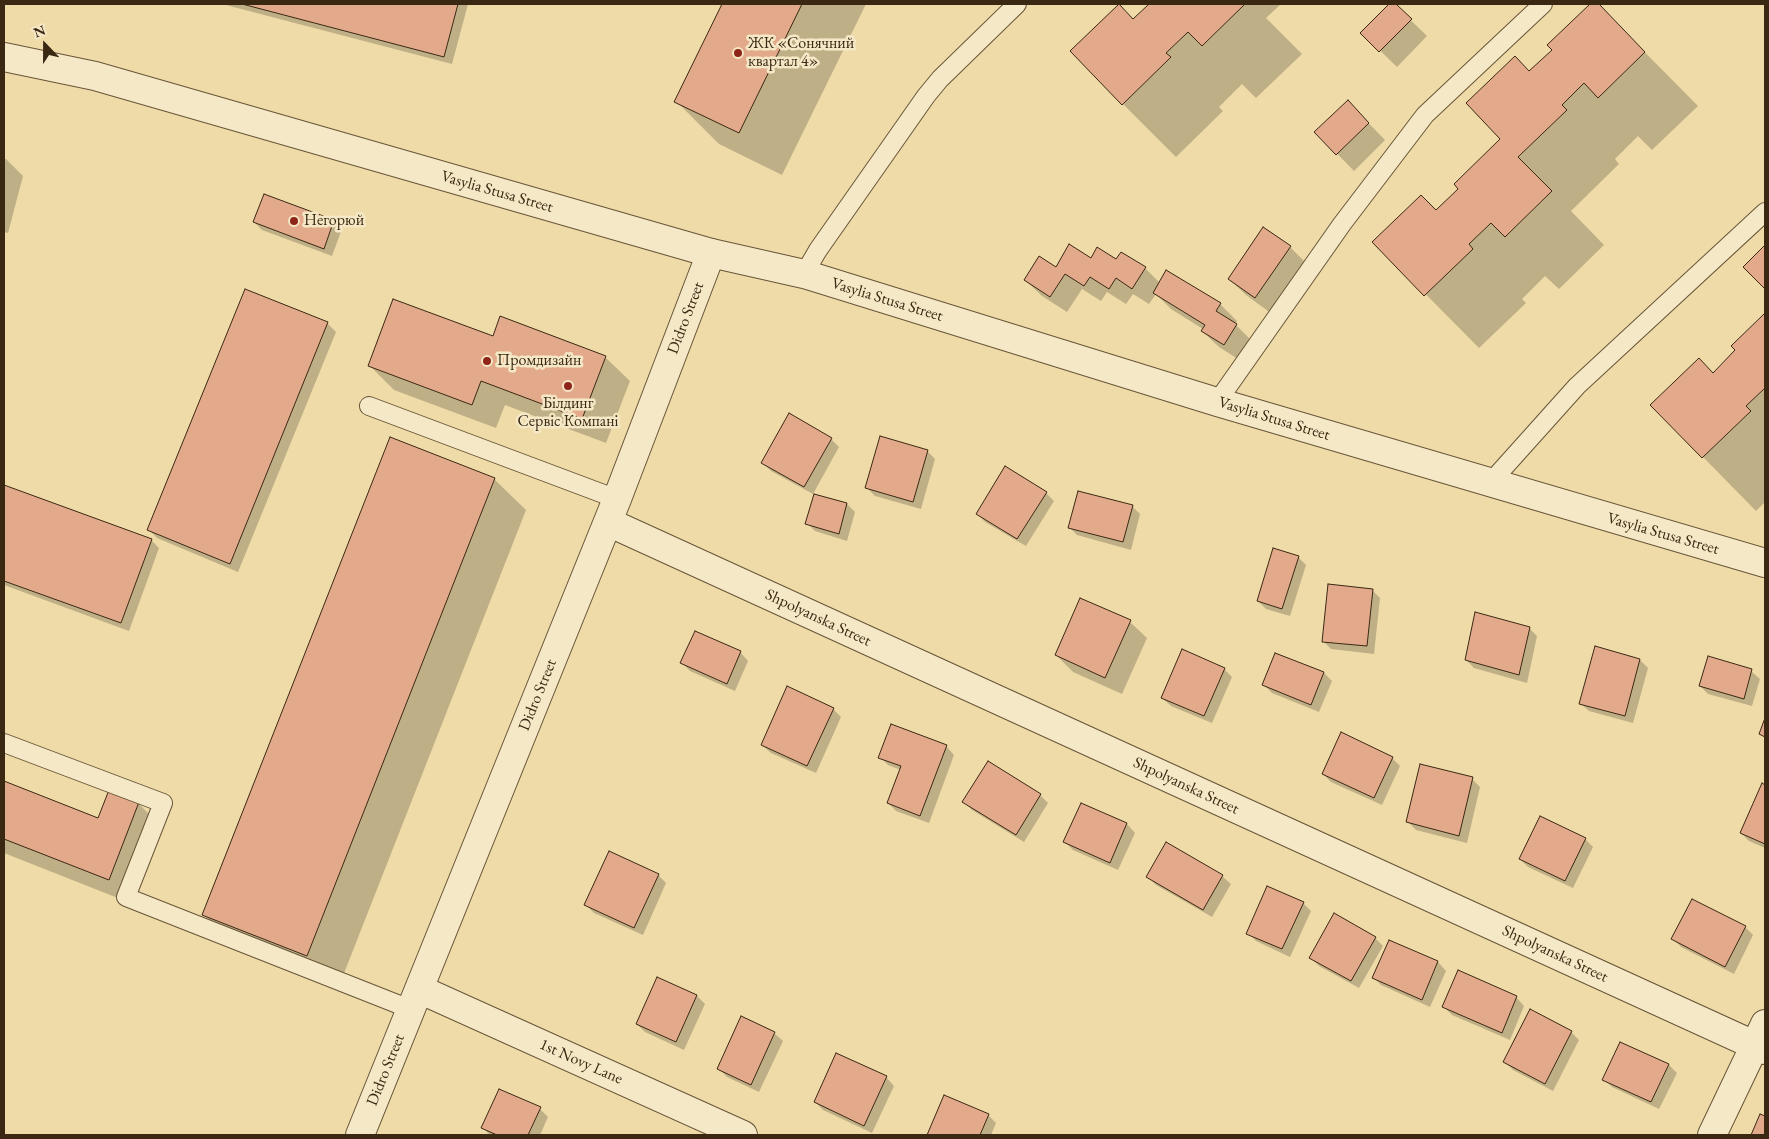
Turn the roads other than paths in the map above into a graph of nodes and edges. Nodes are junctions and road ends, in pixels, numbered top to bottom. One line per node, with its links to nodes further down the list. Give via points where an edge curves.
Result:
1 (1017, 4): 6 (lane, via 926,96)
2 (1543, 4): 7 (lane, via 1425,115 1342,224)
3 (4, 57): 5 (street, Vasylia Stusa Street, via 95,76)
4 (1765, 212): 9 (lane, via 1578,386)
5 (711, 253): 6 (street, Vasylia Stusa Street); 10 (street, Didro Street)
6 (804, 274): 7 (street, Vasylia Stusa Street)
7 (1217, 402): 9 (street, Vasylia Stusa Street)
8 (369, 406): 10 (lane)
9 (1490, 483): 11 (street, Vasylia Stusa Street)
10 (612, 510): 13 (street, Didro Street); 14 (street, Shpolyanska Street)
11 (1765, 564)
12 (4, 743): 13 (lane, via 163,803 126,897)
13 (414, 999): 15 (street, Didro Street); 16 (street, 1st Novy Lane)
14 (1762, 1040): 17 (street)
15 (360, 1135)
16 (743, 1135)
17 (1712, 1135)

